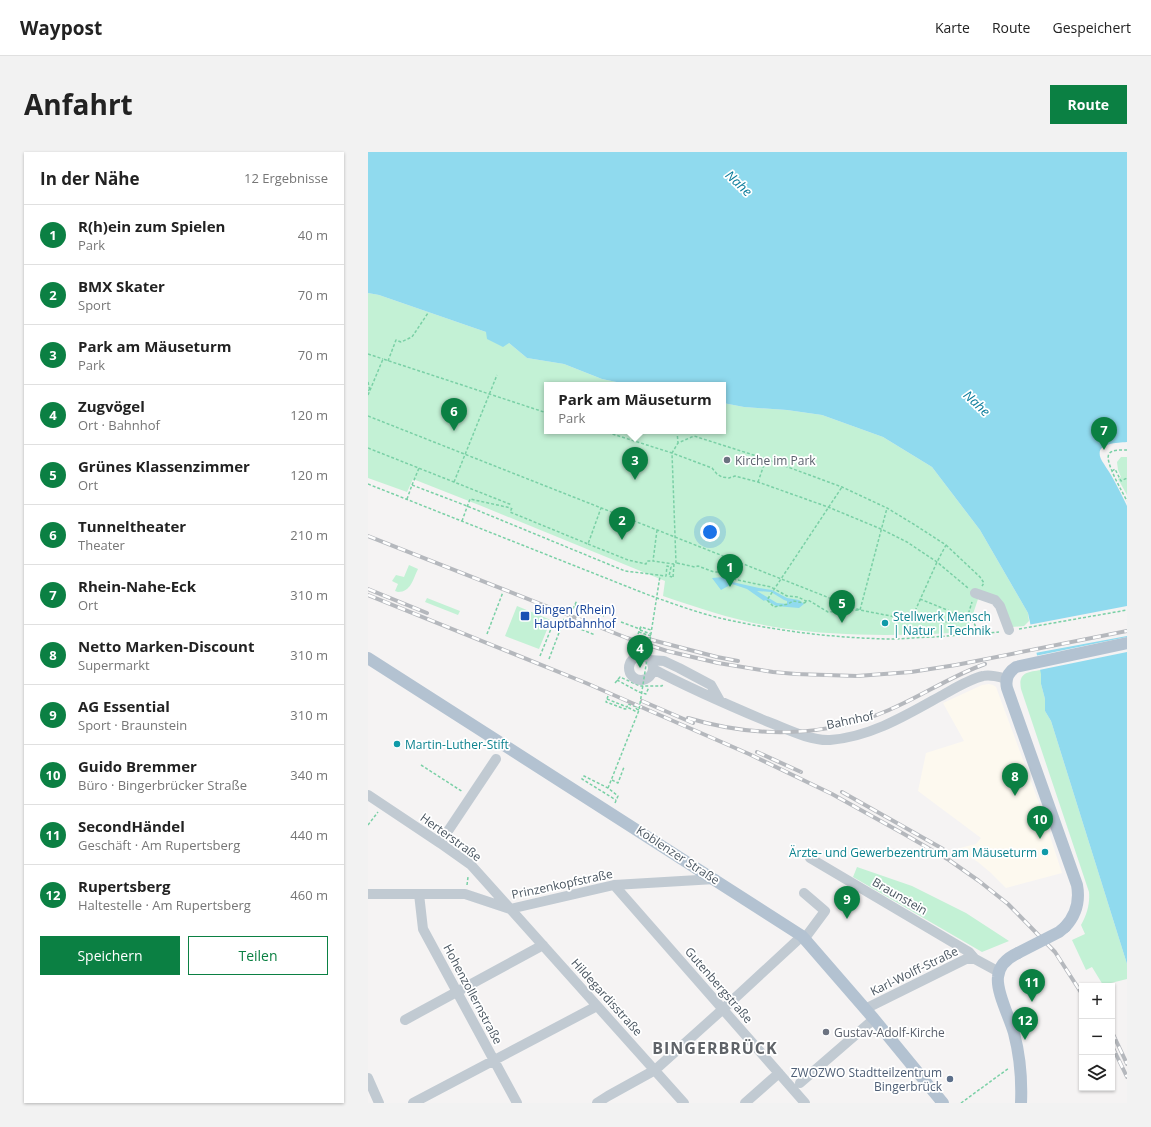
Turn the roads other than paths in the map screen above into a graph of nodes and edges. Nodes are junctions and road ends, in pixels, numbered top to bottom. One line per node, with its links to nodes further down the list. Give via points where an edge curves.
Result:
1 (975, 593): 2 (street, via 995,600)
2 (1009, 630)
3 (1127, 643): 5 (main road, via 1014,668)
4 (368, 658): 11 (main road, Koblenzer Straße)
5 (1007, 679): 6 (street, Bahnhof, via 982,676 874,730 828,740 794,732); 20 (main road, bridge, via 1007,688 1077,886 1078,898 1076,910 1065,927 1007,960)
6 (720, 701): 6 (street, Bahnhof, via 667,677 651,665 664,661 679,668 711,685)
7 (496, 760): 9 (street)
8 (368, 795): 9 (street, Herterstraße)
9 (440, 843): 16 (street, Herterstraße, via 471,865)
10 (810, 858): 19 (street, Braunstein, via 969,952)
11 (715, 879): 12 (street, Prinzenkopfstraße); 17 (main road, Koblenzer Straße)
12 (614, 886): 16 (street, Prinzenkopfstraße); 23 (street, Gutenbergstraße)
13 (804, 893): 17 (street, via 825,910)
14 (368, 894): 15 (street, Prinzenkopfstraße)
15 (419, 894): 16 (street, Prinzenkopfstraße, via 465,894); 21 (street, Hohenzollernstraße, via 423,929)
16 (510, 909): 18 (street, Hildegardisstraße)
17 (803, 937): 23 (street); 24 (main road, Koblenzer Straße)
18 (542, 945): 21 (street); 22 (street, Hildegardisstraße)
19 (975, 959): 20 (street, Braunstein); 24 (street, Karl-Wolff-Straße, via 966,959)
20 (999, 972): 41 (main road, via 998,990 1015,1036 1022,1079)
21 (456, 992): 25 (street); 27 (street, Hohenzollernstraße)
22 (597, 1006): 27 (street); 28 (street, Hildegardisstraße)
23 (723, 1009): 28 (street); 29 (street, Gutenbergstraße)
24 (865, 1009): 26 (main road, Koblenzer Straße)
25 (405, 1020)
26 (874, 1020): 31 (street); 40 (main road, Koblenzer Straße)
27 (494, 1061): 34 (street); 35 (street, Hohenzollernstraße)
28 (655, 1070): 32 (street); 37 (street, Hildegardisstraße)
29 (779, 1073): 38 (street); 39 (street, Gutenbergstraße)
30 (368, 1078): 33 (street)
31 (800, 1083)
32 (610, 1099): 36 (street)
33 (379, 1103)
34 (413, 1103)
35 (517, 1103)
36 (597, 1103)
37 (684, 1103)
38 (745, 1103)
39 (805, 1103)
40 (943, 1103)
41 (1021, 1103)

